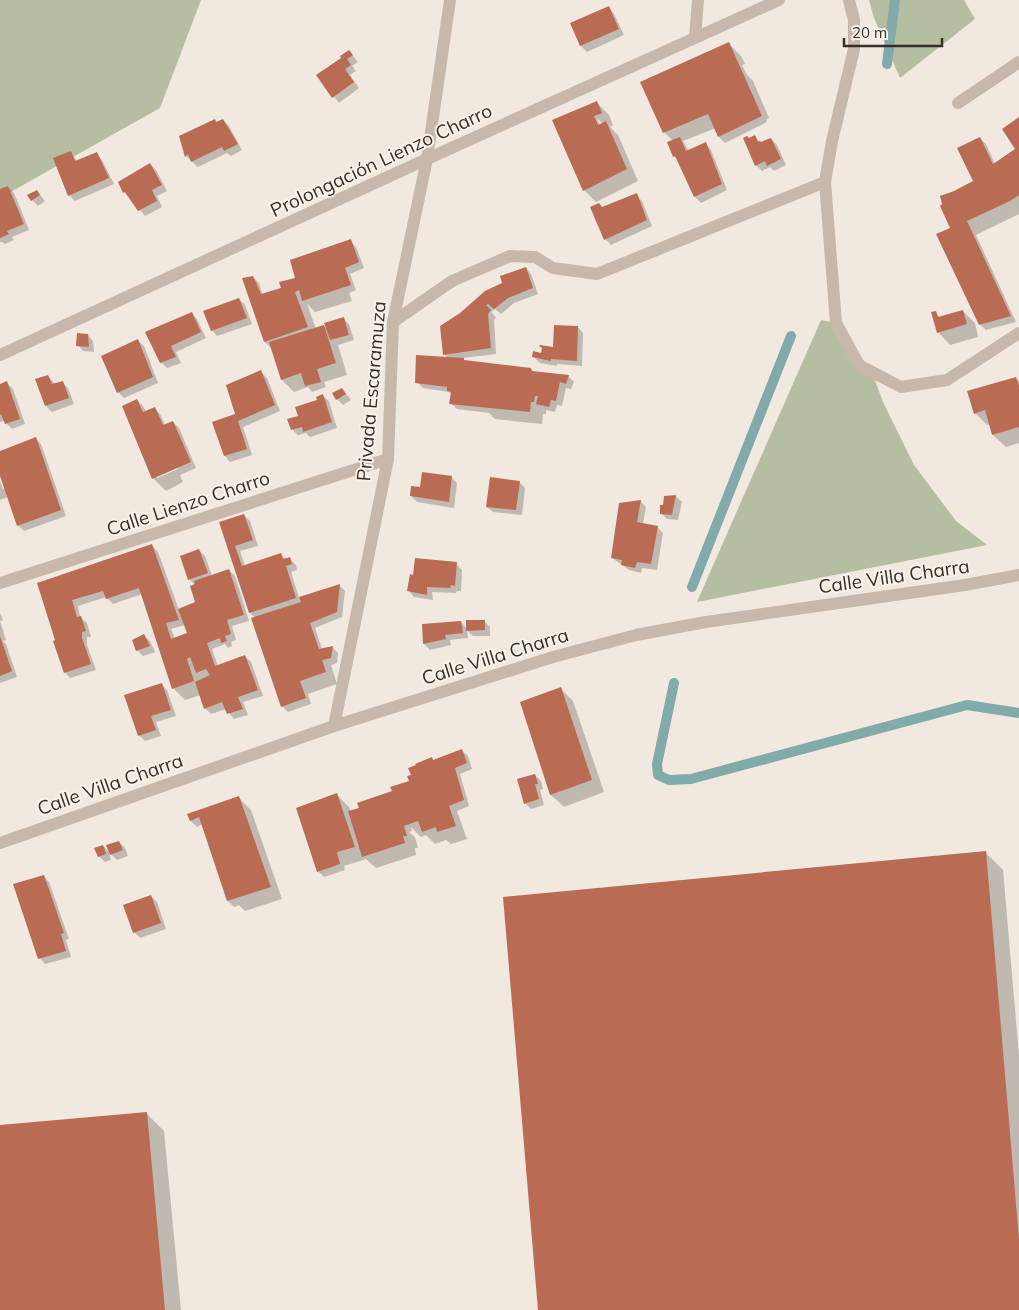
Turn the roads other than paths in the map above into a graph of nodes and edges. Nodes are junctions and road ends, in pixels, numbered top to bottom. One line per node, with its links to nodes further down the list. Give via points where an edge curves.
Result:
1 (450, 0): 8 (street, Privada Escaramuza)
2 (698, 0): 5 (street)
3 (779, 0): 5 (street, Prolongación Lienzo Charro)
4 (848, 0): 9 (street, via 854,20 854,49)
5 (695, 38): 8 (street, Prolongación Lienzo Charro)
6 (1019, 62): 7 (street)
7 (958, 103)
8 (427, 159): 10 (street, Privada Escaramuza); 12 (street, Prolongación Lienzo Charro)
9 (825, 182): 10 (street, via 597,274 553,268 535,256 510,256 452,281); 11 (street, via 836,322 859,365 901,387 947,380)
10 (392, 322): 13 (street, Privada Escaramuza)
11 (1019, 333)
12 (0, 355)
13 (388, 459): 15 (street, Calle Lienzo Charro); 16 (street, Privada Escaramuza)
14 (1019, 575): 16 (street, Calle Villa Charra, via 636,635)
15 (0, 583)
16 (334, 726): 17 (street, Calle Villa Charra)
17 (0, 843)

